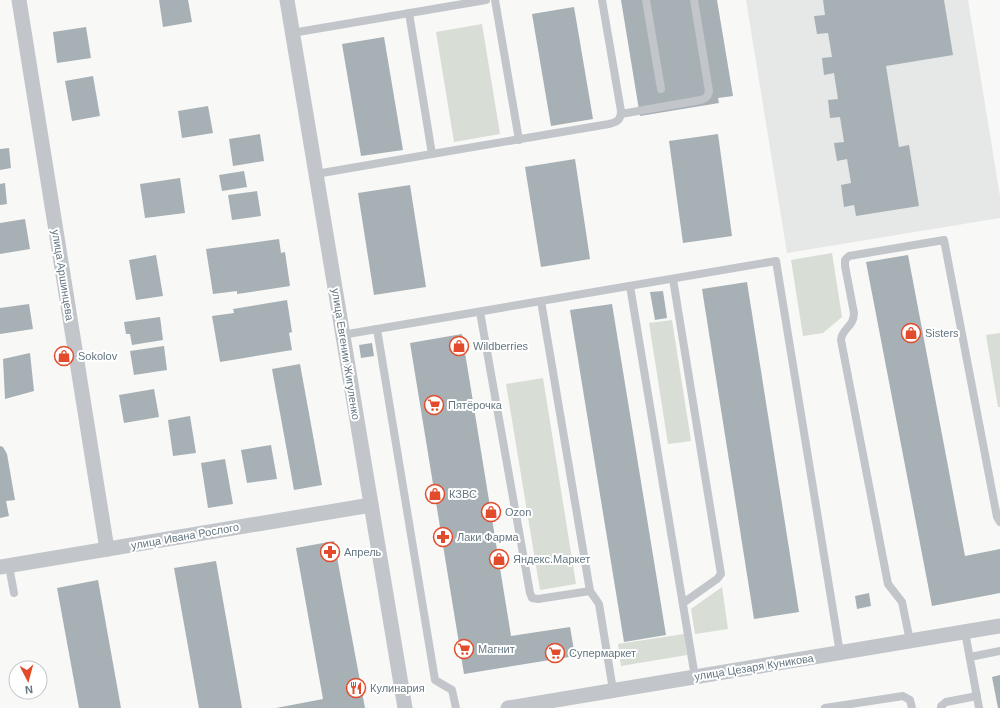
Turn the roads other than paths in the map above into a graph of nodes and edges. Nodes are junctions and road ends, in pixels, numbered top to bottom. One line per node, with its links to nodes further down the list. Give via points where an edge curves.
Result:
1 (19, 0): 23 (street, улица Аршинцева)
2 (287, 0): 9 (street, улица Евгении Жигуленко)
3 (486, 0): 8 (lane)
4 (496, 0): 12 (lane)
5 (602, 0): 11 (lane)
6 (646, 0): 10 (lane)
7 (694, 0): 11 (lane, via 709,95 701,100)
8 (409, 13): 9 (lane); 13 (lane)
9 (292, 33): 14 (street, улица Евгении Жигуленко)
10 (661, 89)
11 (621, 114): 12 (lane, via 617,122)
12 (519, 140): 13 (lane)
13 (432, 154): 14 (lane)
14 (316, 174): 20 (street, улица Евгении Жигуленко)
15 (673, 279): 16 (lane); 27 (lane, via 721,574); 32 (lane, via 776,261)
16 (630, 286): 17 (lane); 27 (lane)
17 (541, 301): 18 (lane); 25 (lane)
18 (480, 312): 19 (lane); 25 (lane, via 530,593 532,598 538,599)
19 (378, 329): 20 (lane); 38 (lane, via 435,680 452,690)
20 (342, 335): 21 (street, улица Евгении Жигуленко)
21 (371, 505): 23 (street, улица Ивана Рослого); 37 (street, улица Евгении Жигуленко)
22 (1000, 522): 30 (lane, via 944,240 849,256 845,260 845,266 854,320 841,335 841,340 887,580 902,602)
23 (107, 549): 24 (street, улица Ивана Рослого)
24 (5, 567): 26 (lane)
25 (590, 591): 35 (lane, via 599,604)
26 (14, 592)
27 (683, 603): 34 (lane)
28 (1000, 626): 29 (street, улица Цезаря Куникова)
29 (965, 632): 30 (street, улица Цезаря Куникова); 33 (lane)
30 (910, 641): 32 (street, улица Цезаря Куникова)
31 (1000, 651): 33 (lane)
32 (840, 653): 34 (street, улица Цезаря Куникова)
33 (970, 657): 36 (lane)
34 (695, 677): 35 (street, улица Цезаря Куникова)
35 (613, 690): 39 (street, улица Цезаря Куникова)
36 (977, 696): 42 (lane, via 946,702); 43 (lane)
37 (405, 708)
38 (456, 708)
39 (508, 708)
40 (825, 708): 41 (lane, via 903,696 910,700)
41 (912, 708)
42 (941, 708)
43 (979, 708)

